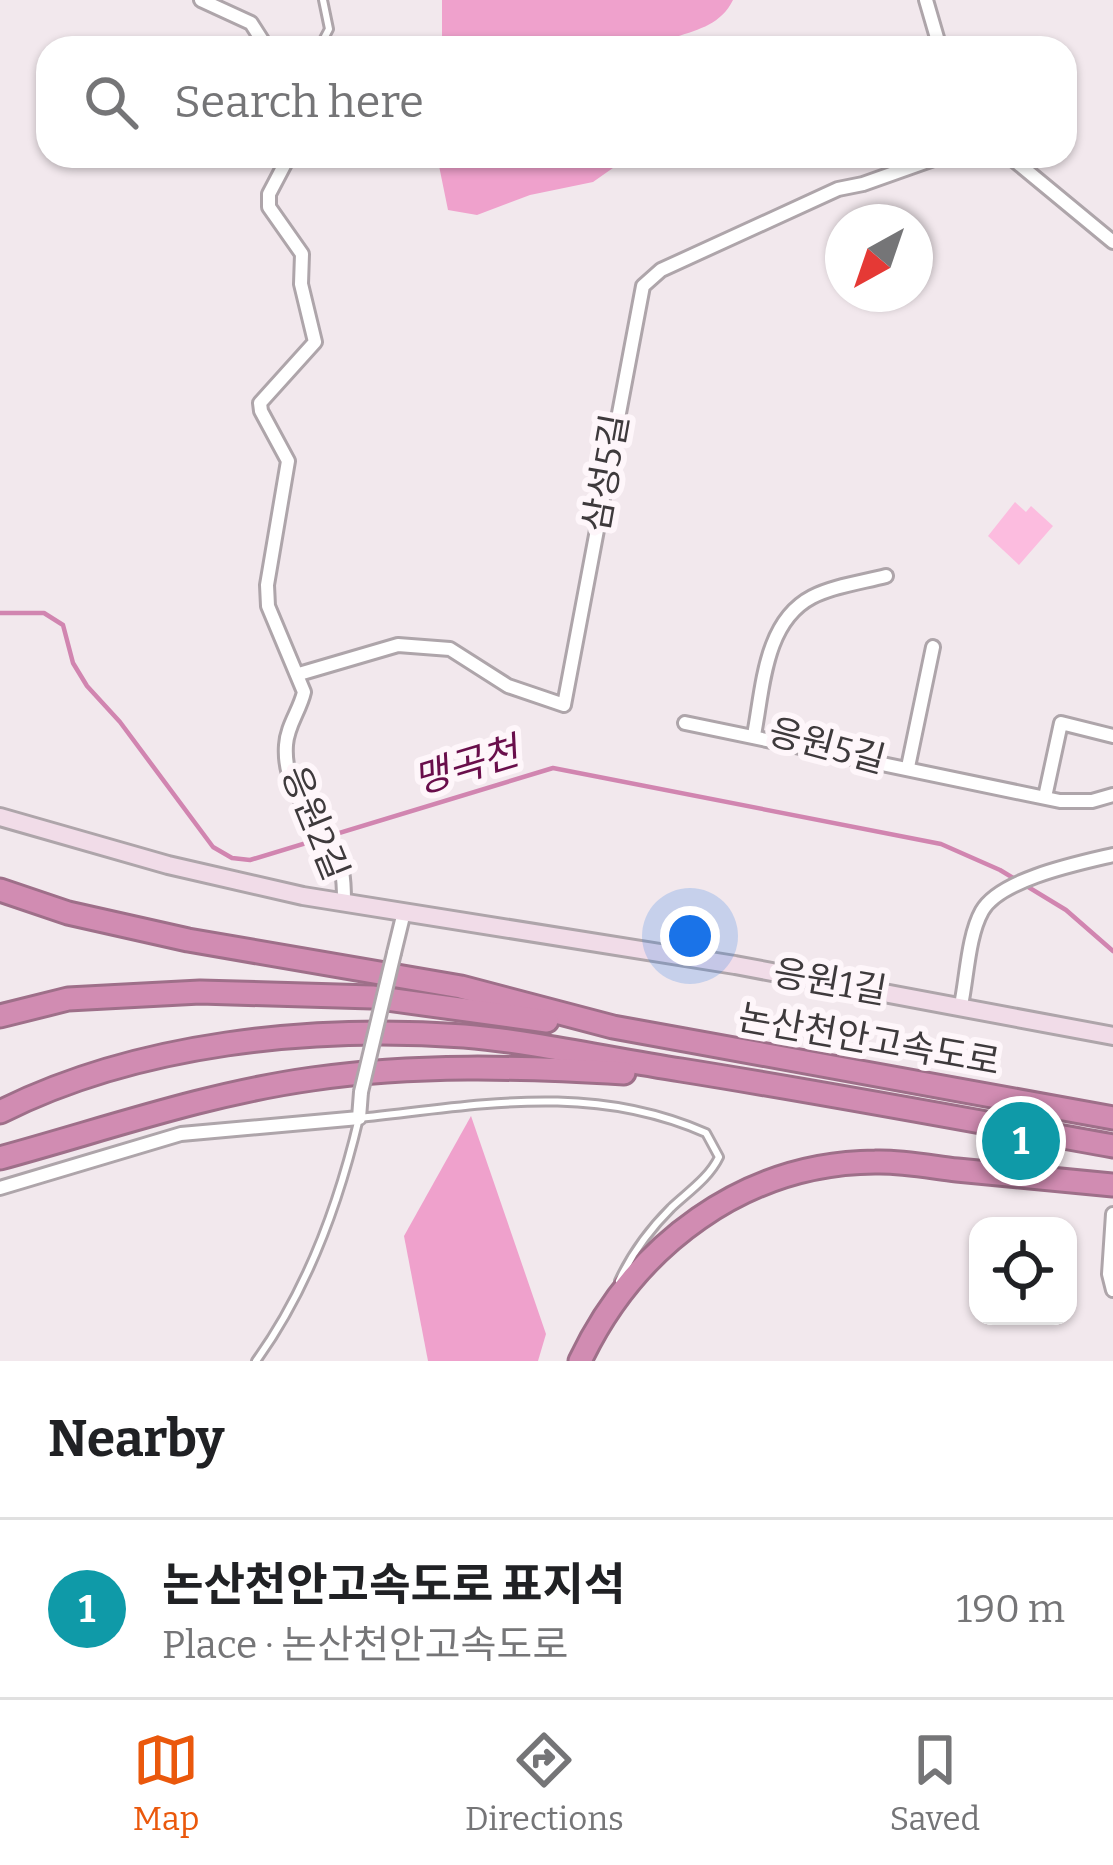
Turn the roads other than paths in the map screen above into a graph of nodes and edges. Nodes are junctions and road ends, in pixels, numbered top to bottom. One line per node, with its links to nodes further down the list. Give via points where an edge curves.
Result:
1 (201, 0): 4 (street, via 251,23)
2 (323, 0): 5 (lane)
3 (926, 0): 6 (street)
4 (260, 36)
5 (325, 36)
6 (936, 36)
7 (283, 168): 13 (street, via 269,207 302,254 315,342 260,403 288,461 268,606)
8 (908, 168): 13 (street, 삼성5길, via 838,189 661,270 644,286 563,705 508,686 450,649 398,645)
9 (1024, 168): 10 (street)
10 (1113, 242)
11 (886, 576): 15 (street, 응원5길, via 816,595 780,628)
12 (933, 646): 17 (street, 응원5길)
13 (299, 674): 23 (street, 응원2길, via 304,692 286,743 288,761 302,808 342,871)
14 (686, 723): 15 (street)
15 (754, 735): 17 (street, 응원5길)
16 (1113, 736): 19 (street, via 1061,724)
17 (908, 767): 19 (street, 응원5길)
18 (1113, 795): 19 (street, 응원5길)
19 (1045, 797)
20 (0, 817): 23 (street, 응원1길, via 168,865)
21 (1113, 855): 25 (street, via 1041,874 990,900)
22 (0, 890): 27 (highway, via 68,914 461,987)
23 (344, 901): 24 (street, 응원1길)
24 (404, 911): 25 (street, 응원1길); 31 (street, bridge)
25 (961, 1005): 28 (street, 응원1길)
26 (0, 1016): 27 (highway, via 68,999 200,992 372,997)
27 (613, 1027): 32 (highway, 논산천안고속도로)
28 (1113, 1036)
29 (744, 1080): 30 (highway, via 467,1036 348,1033 182,1053); 33 (highway, 논산천안고속도로); 34 (highway, via 457,1066 312,1079)
30 (0, 1112)
31 (359, 1118): 36 (street, via 181,1134); 39 (lane, via 593,1100 706,1133 719,1157 713,1169 637,1248); 40 (lane, via 336,1208)
32 (1113, 1118)
33 (1113, 1146)
34 (0, 1158)
35 (1113, 1185): 39 (highway, via 875,1162 791,1173 714,1206 633,1276)
36 (0, 1188)
37 (1113, 1214): 38 (street)
38 (1113, 1290)
39 (603, 1317): 41 (highway)
40 (256, 1361)
41 (580, 1361)

